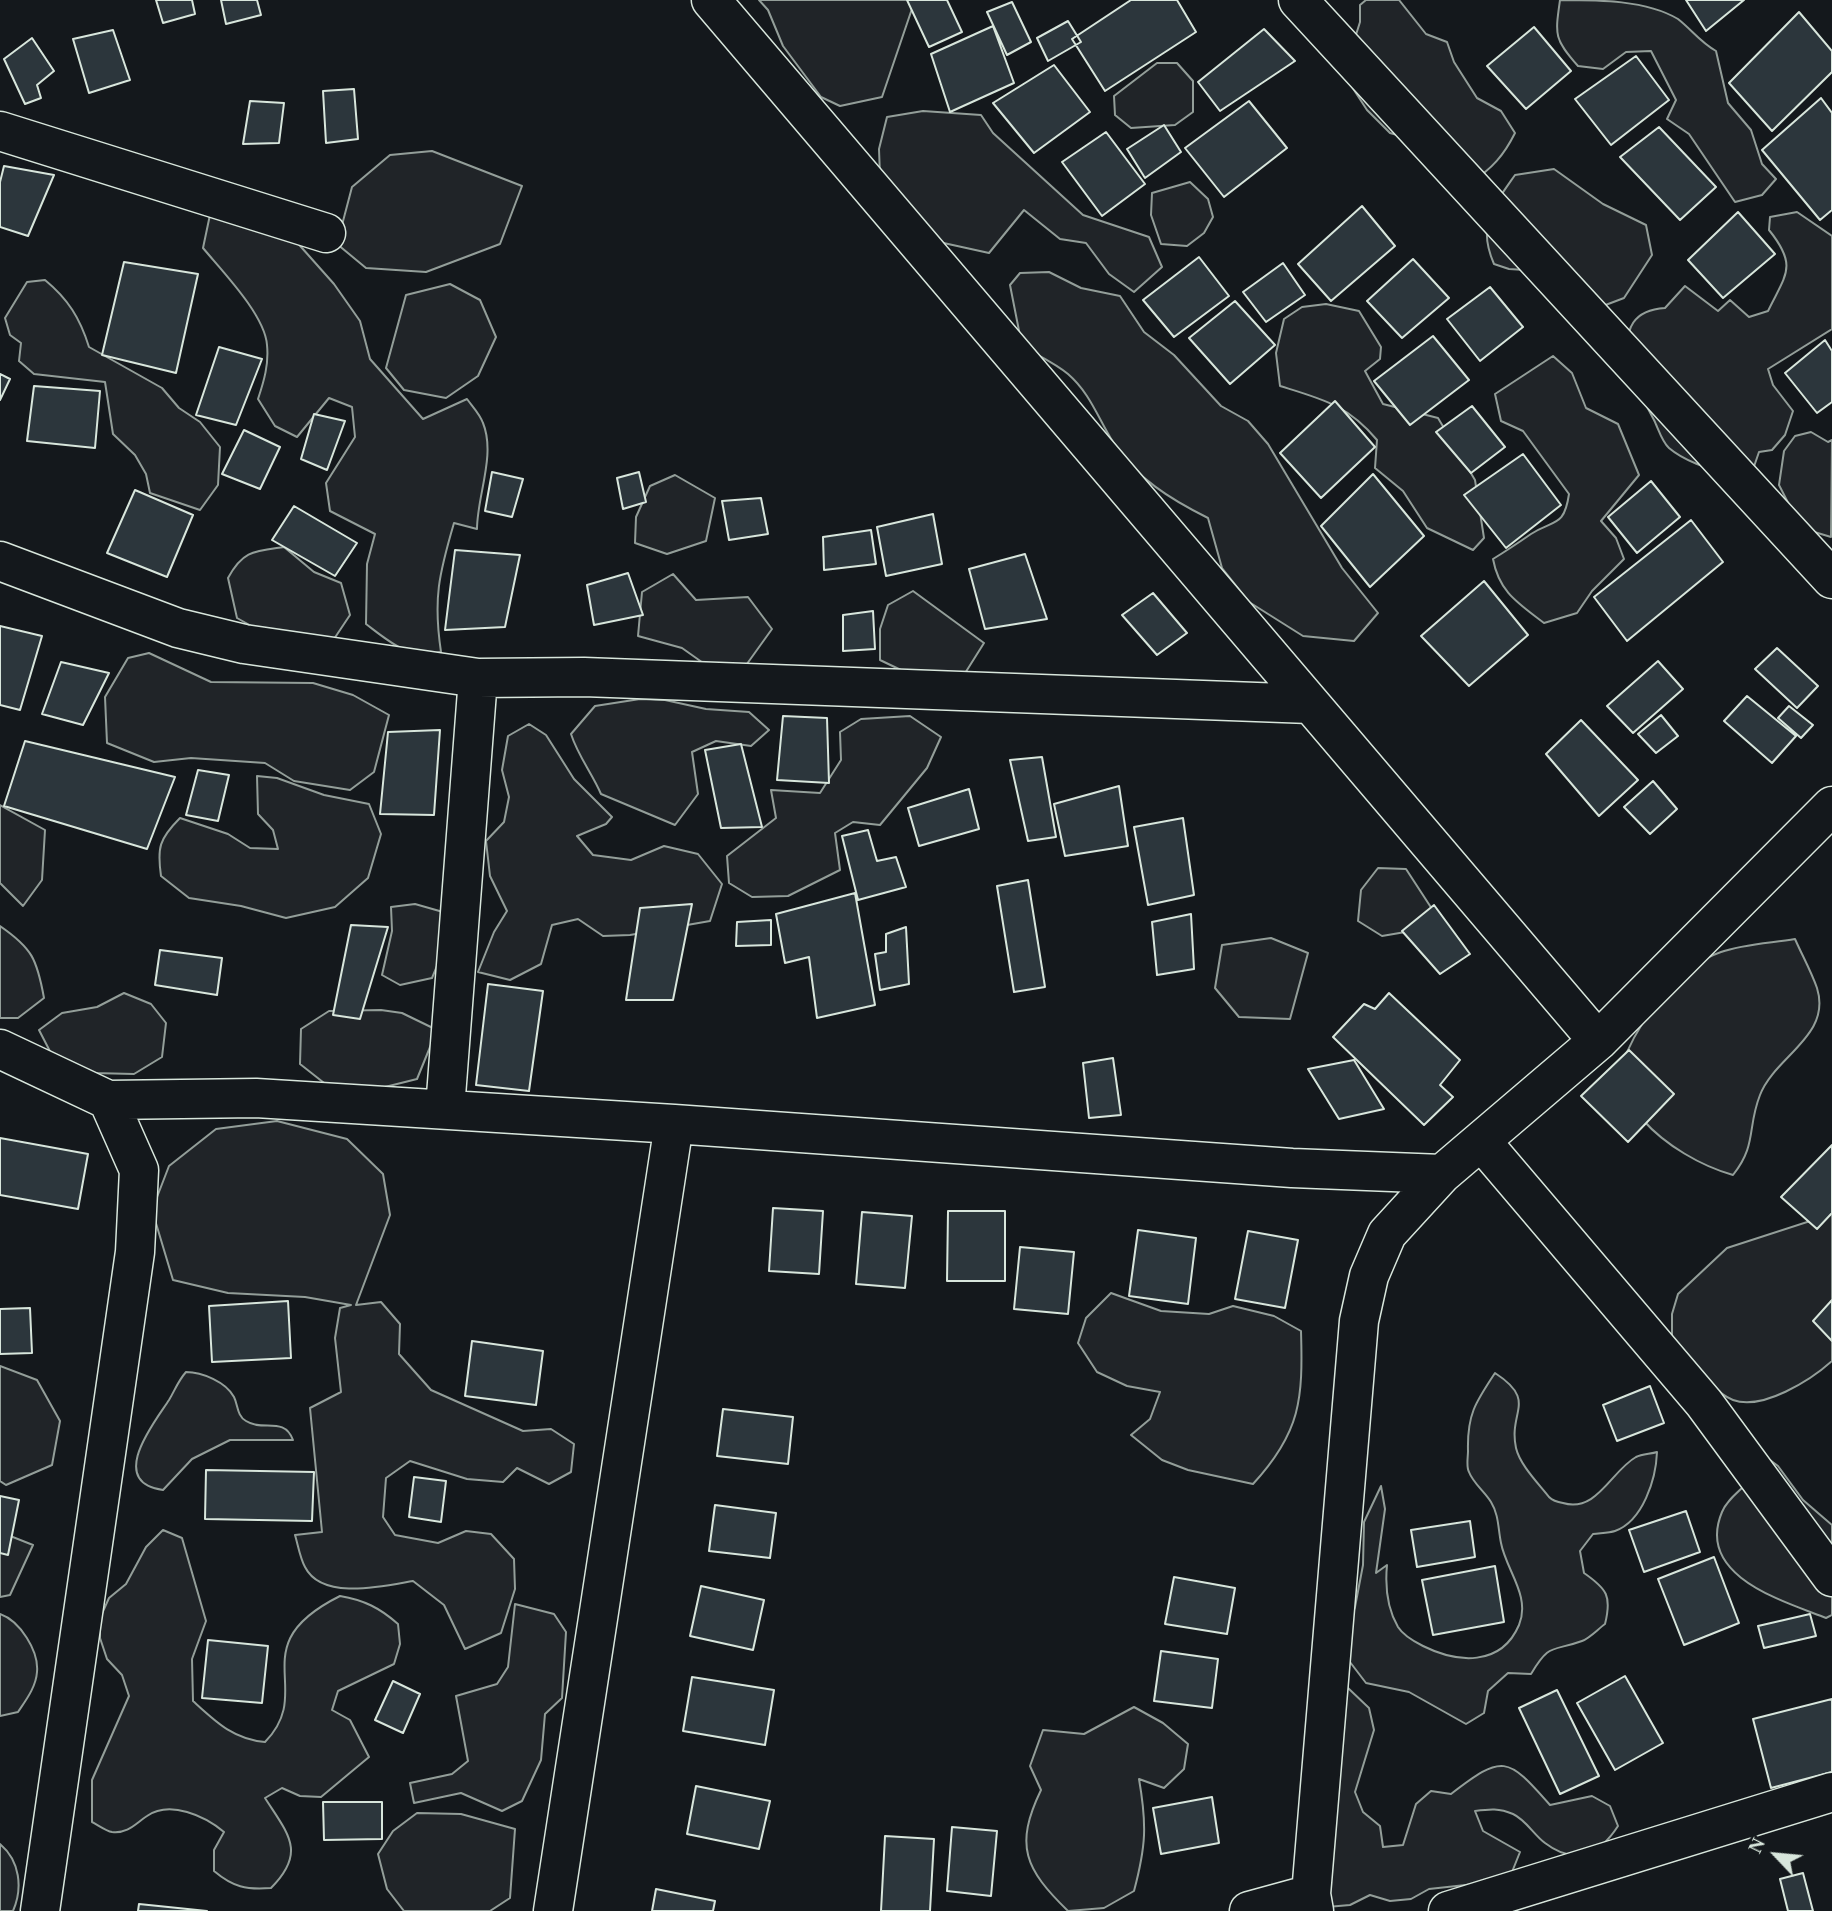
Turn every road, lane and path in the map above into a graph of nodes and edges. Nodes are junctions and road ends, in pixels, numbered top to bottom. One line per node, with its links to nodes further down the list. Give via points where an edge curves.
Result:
1 (711, 0): 8 (street)
2 (1298, 0): 6 (street)
3 (0, 131): 4 (street)
4 (326, 233)
5 (0, 561): 7 (street, via 178,628 244,645)
6 (1832, 579)
7 (478, 678): 8 (street, via 584,677); 13 (street)
8 (1310, 704): 10 (street)
9 (1832, 806): 10 (street)
10 (1598, 1041): 15 (street)
11 (0, 1049): 12 (street)
12 (108, 1100): 13 (street, via 256,1098); 20 (street, via 139,1170 135,1252)
13 (445, 1109): 14 (street)
14 (674, 1124): 16 (street, via 1292,1168); 21 (street)
15 (1482, 1142): 16 (street); 17 (street, via 1704,1403)
16 (1441, 1174): 19 (street, via 1387,1234 1368,1276 1359,1321)
17 (1832, 1577)
18 (1832, 1792): 23 (street)
19 (1312, 1903): 22 (street)
20 (40, 1911)
21 (553, 1911)
22 (1249, 1911)
23 (1448, 1911)

